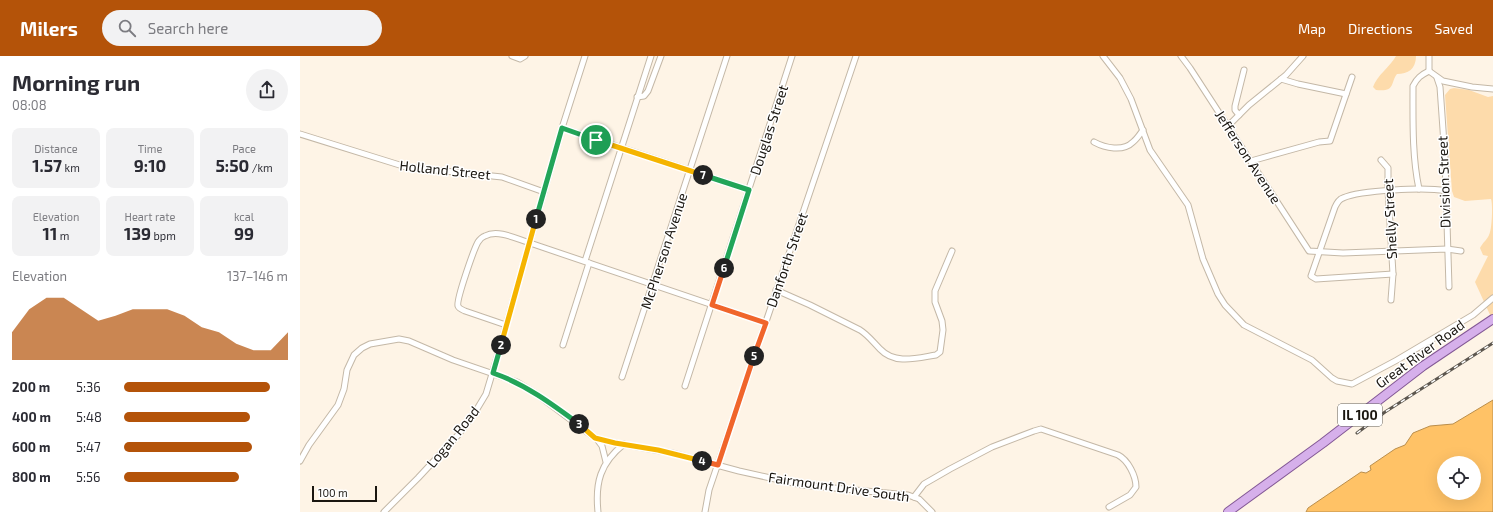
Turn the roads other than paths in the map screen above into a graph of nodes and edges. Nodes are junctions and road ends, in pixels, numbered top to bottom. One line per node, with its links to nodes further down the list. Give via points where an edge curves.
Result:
1 (512, 56): 12 (street)
2 (585, 56): 23 (street, Logan Road)
3 (651, 56): 20 (street)
4 (661, 56): 20 (street, via 648,91 644,96)
5 (727, 56): 30 (street, McPherson Avenue)
6 (792, 56): 32 (street, Douglas Street)
7 (856, 56): 46 (street, Danforth Street)
8 (1103, 56): 24 (street, via 1125,87)
9 (1181, 56): 22 (street, Jefferson Avenue)
10 (1303, 56): 17 (street)
11 (1429, 56): 14 (street)
12 (523, 57)
13 (1244, 70): 21 (street, via 1235,106)
14 (1429, 71): 16 (street); 31 (street, via 1422,74 1413,86)
15 (1352, 77): 19 (street)
16 (1437, 78): 18 (street, via 1455,84); 34 (street, Division Street, via 1440,87)
17 (1281, 79): 19 (street); 21 (street)
18 (1493, 89)
19 (1346, 94): 29 (street, via 1330,141 1312,143)
20 (638, 96): 27 (street)
21 (1239, 115): 22 (street)
22 (1228, 126): 29 (street, Jefferson Avenue)
23 (562, 128): 27 (street); 35 (street, Logan Road)
24 (1143, 130): 26 (street, via 1133,143 1126,147 1109,147); 47 (street, via 1150,150 1188,205 1211,281 1225,305 1244,325 1312,360 1337,381 1352,384 1364,378 1473,315)
25 (300, 134): 35 (street, Holland Street, via 406,168 502,177)
26 (1094, 142)
27 (621, 148): 30 (street); 42 (street)
28 (1381, 160): 33 (street, Shelly Street, via 1388,168)
29 (1251, 161): 41 (street, Jefferson Avenue, via 1308,250)
30 (690, 170): 32 (street); 44 (street, McPherson Avenue)
31 (1419, 189): 33 (street); 34 (street)
32 (749, 190): 49 (street, Douglas Street)
33 (1388, 190): 39 (street, Shelly Street); 41 (street, via 1342,198 1337,202)
34 (1445, 191): 37 (street, Division Street)
35 (544, 192): 36 (street, Logan Road)
36 (530, 243): 42 (street); 52 (street, Logan Road); 52 (street, via 499,234 488,234 482,238 477,244 461,290 459,308)
37 (1447, 249): 39 (street); 40 (street); 45 (street, Division Street)
38 (952, 251): 46 (street, via 935,291 935,302 943,330 940,352 936,355 893,358 885,354 860,330)
39 (1392, 251): 41 (street); 43 (street, Shelly Street)
40 (1461, 251)
41 (1318, 252): 43 (street, via 1311,276 1316,279)
42 (587, 262): 44 (street); 53 (street)
43 (1393, 274): 48 (street, Shelly Street)
44 (653, 285): 49 (street); 55 (street, McPherson Avenue)
45 (1448, 287)
46 (776, 290): 51 (street, Danforth Street)
47 (1493, 298)
48 (1391, 300)
49 (712, 305): 51 (street); 56 (street, Douglas Street)
50 (1493, 319): 68 (main road, Great River Road / IL 100, via 1423,366)
51 (766, 323): 61 (street, Danforth Street)
52 (506, 325): 54 (street, Logan Road)
53 (563, 345)
54 (493, 373): 57 (street, via 526,387); 59 (street, via 404,340 393,339 364,346 350,363 338,405); 64 (street, Logan Road, via 483,399 459,434)
55 (622, 377)
56 (685, 386)
57 (595, 438): 58 (street, Fairmount Drive South); 60 (street, via 602,446)
58 (624, 444): 60 (street); 61 (street, Fairmount Drive South)
59 (300, 461)
60 (606, 462): 65 (street, via 597,487)
61 (718, 465): 62 (street, Fairmount Drive South, via 802,485); 66 (street, Danforth Street)
62 (914, 497): 63 (street, via 924,484 961,463 999,444 1034,431 1045,430 1124,459 1134,477 1136,487 1130,495); 67 (street, Fairmount Drive South)
63 (1109, 507)
64 (384, 512)
65 (598, 512)
66 (705, 512)
67 (932, 512)
68 (1228, 512)

